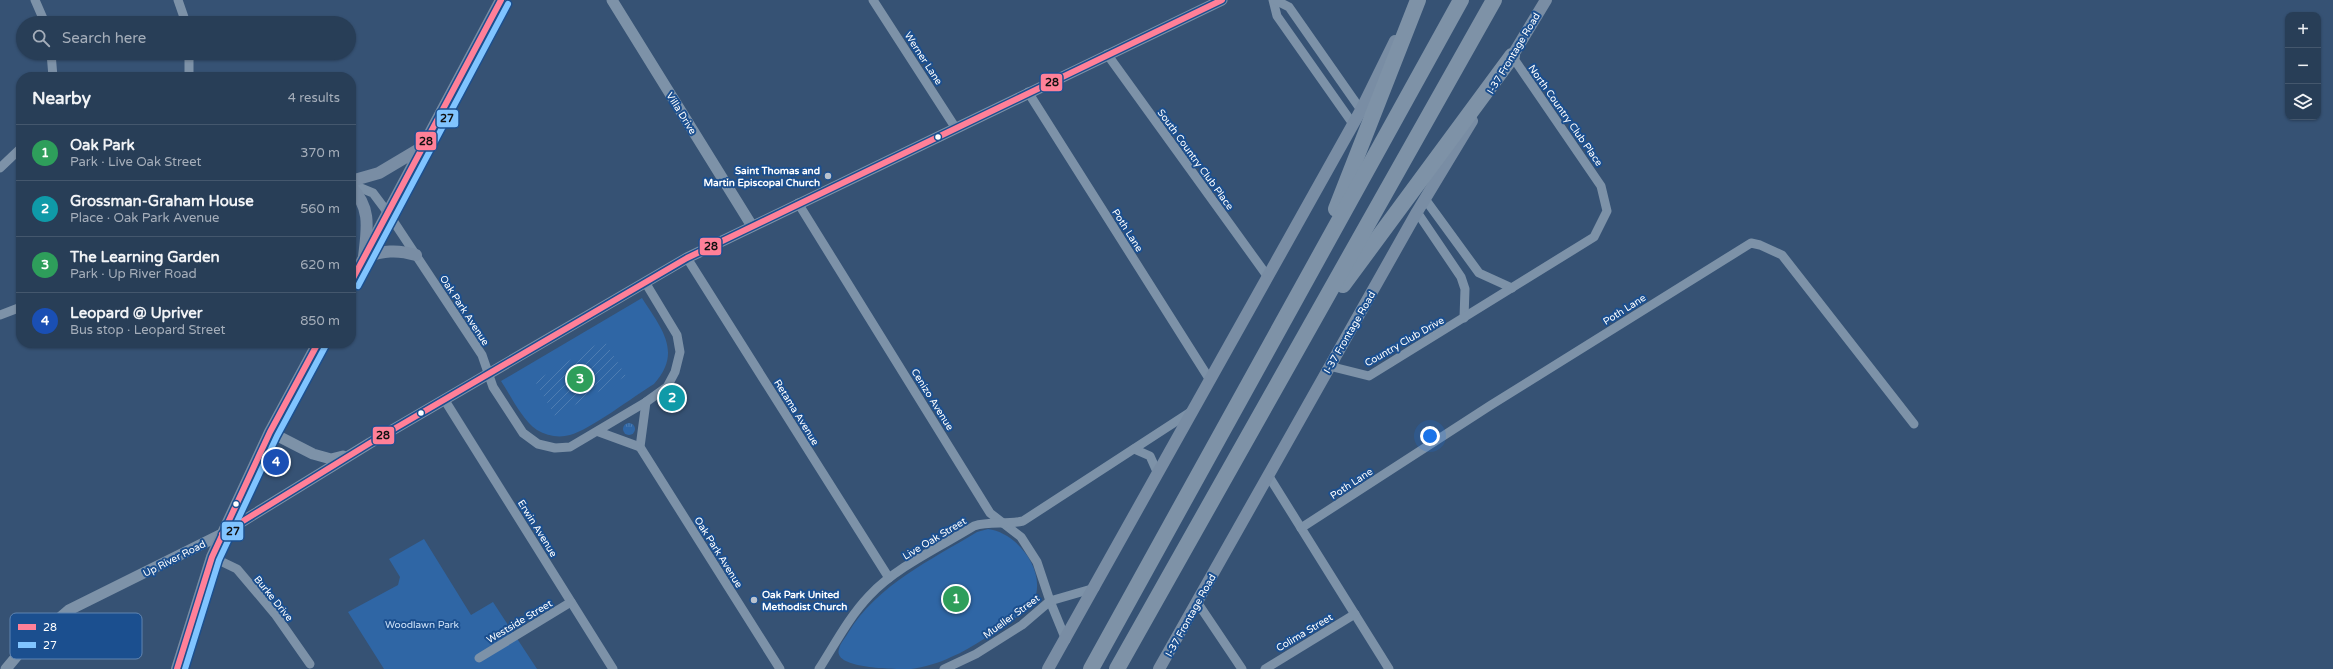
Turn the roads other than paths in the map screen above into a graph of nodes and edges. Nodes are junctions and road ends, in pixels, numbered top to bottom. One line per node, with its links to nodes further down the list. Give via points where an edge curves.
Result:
1 (35, 0): 13 (street)
2 (178, 0): 14 (street)
3 (501, 0): 27 (main road)
4 (612, 0): 38 (street, Villa Drive)
5 (873, 0): 26 (street, Werner Lane)
6 (1222, 0): 15 (street, Up River Road)
7 (1274, 0): 24 (street, via 1289,7); 25 (street, via 1276,16)
8 (1415, 0): 24 (main road)
9 (1418, 0): 44 (highway)
10 (1461, 0): 44 (highway)
11 (1494, 0): 50 (highway)
12 (1546, 0): 16 (main road, I-37 Frontage Road)
13 (42, 16)
14 (184, 16)
15 (1107, 54): 23 (street, Up River Road); 46 (street, South Country Club Place)
16 (1512, 56): 32 (street, North Country Club Place); 34 (main road, I-37 Frontage Road); 50 (highway, via 1350,276)
17 (52, 60): 19 (street)
18 (190, 60): 22 (street)
19 (53, 63): 20 (street); 21 (street)
20 (53, 72)
21 (56, 72)
22 (189, 72)
23 (1028, 92): 26 (street, Up River Road); 56 (street, Poth Lane)
24 (1361, 110): 25 (main road)
25 (1353, 124): 46 (main road)
26 (955, 127): 35 (street, Up River Road)
27 (422, 147): 30 (main road, via 379,173); 37 (main road)
28 (16, 153): 29 (street)
29 (0, 168)
30 (356, 182)
31 (356, 186): 37 (street, Oak Park Avenue, via 373,193)
32 (1602, 186): 48 (street, Country Club Drive, via 1607,211 1594,237)
33 (356, 192): 41 (main road, via 366,210 368,220)
34 (1425, 199): 36 (main road, I-37 Frontage Road); 40 (street)
35 (798, 203): 38 (street, Up River Road); 68 (street, Cenizo Avenue, via 990,513)
36 (1417, 212): 43 (street); 54 (main road, I-37 Frontage Road)
37 (388, 213): 39 (street, Oak Park Avenue); 41 (main road)
38 (752, 226): 42 (street, Up River Road)
39 (416, 255): 41 (main road, via 390,250); 55 (street, Oak Park Avenue, via 482,355)
40 (1467, 256): 43 (street); 48 (street, via 1485,278)
41 (364, 258): 45 (main road)
42 (687, 258): 47 (street, Up River Road); 72 (street, Retama Avenue)
43 (1455, 265): 52 (street, via 1465,289)
44 (1311, 270): 79 (highway)
45 (356, 273)
46 (1268, 277): 56 (main road)
47 (645, 282): 55 (street, Up River Road); 58 (street, Oak Park Avenue, via 677,335 680,352 676,372 666,387)
48 (1512, 288): 52 (street, Country Club Drive)
49 (16, 309): 51 (street)
50 (1319, 311): 93 (highway)
51 (0, 315)
52 (1464, 318): 54 (street, Country Club Drive, via 1369,376)
53 (315, 348): 61 (main road)
54 (1329, 366): 67 (main road, I-37 Frontage Road)
55 (488, 373): 57 (street, Up River Road); 62 (street, Oak Park Avenue, via 493,387 523,433 538,444 555,448 570,447)
56 (1210, 380): 59 (main road)
57 (444, 399): 65 (street, Up River Road); 75 (street, Erwin Avenue)
58 (646, 402): 62 (street, Oak Park Avenue); 63 (street)
59 (1192, 411): 64 (street, Live Oak Street); 66 (main road)
60 (1914, 424): 69 (street, Poth Lane, via 1782,254 1751,243)
61 (270, 432): 65 (street, via 313,454 330,459); 70 (main road)
62 (599, 432): 63 (street)
63 (640, 447): 87 (street, Oak Park Avenue)
64 (1134, 449): 66 (street, via 1150,456); 68 (street, Live Oak Street, via 1023,521)
65 (351, 454): 70 (street, Up River Road)
66 (1158, 474): 73 (main road)
67 (1268, 475): 69 (street); 76 (main road, I-37 Frontage Road)
68 (1003, 522): 72 (street, Live Oak Street, via 985,522 974,526); 74 (street, Cenizo Avenue, via 1021,537 1037,562)
69 (1301, 528): 78 (street)
70 (222, 534): 71 (main road); 77 (street, Up River Road)
71 (212, 557): 83 (street, Burke Drive, via 237,569 275,614); 84 (main road)
72 (889, 578): 88 (street, Live Oak Street, via 870,594 854,613)
73 (1094, 588): 74 (street, Mueller Street); 80 (main road)
74 (1050, 601): 80 (street, Cenizo Avenue); 89 (street, Mueller Street, via 1022,625 976,654)
75 (571, 602): 81 (street, Westside Street); 86 (street, Erwin Avenue)
76 (1197, 602): 94 (main road, I-37 Frontage Road); 95 (street)
77 (65, 613)
78 (1355, 614): 96 (street, Colima Street); 97 (street)
79 (1116, 625): 91 (highway); 92 (highway)
80 (1066, 640): 90 (main road)
81 (479, 658)
82 (14, 659): 85 (street, Up River Road)
83 (310, 664)
84 (180, 666)
85 (6, 669)
86 (613, 669)
87 (780, 669)
88 (819, 669)
89 (945, 669)
90 (1048, 669)
91 (1082, 669)
92 (1091, 669)
93 (1117, 669)
94 (1159, 669)
95 (1242, 669)
96 (1265, 669)
97 (1389, 669)

